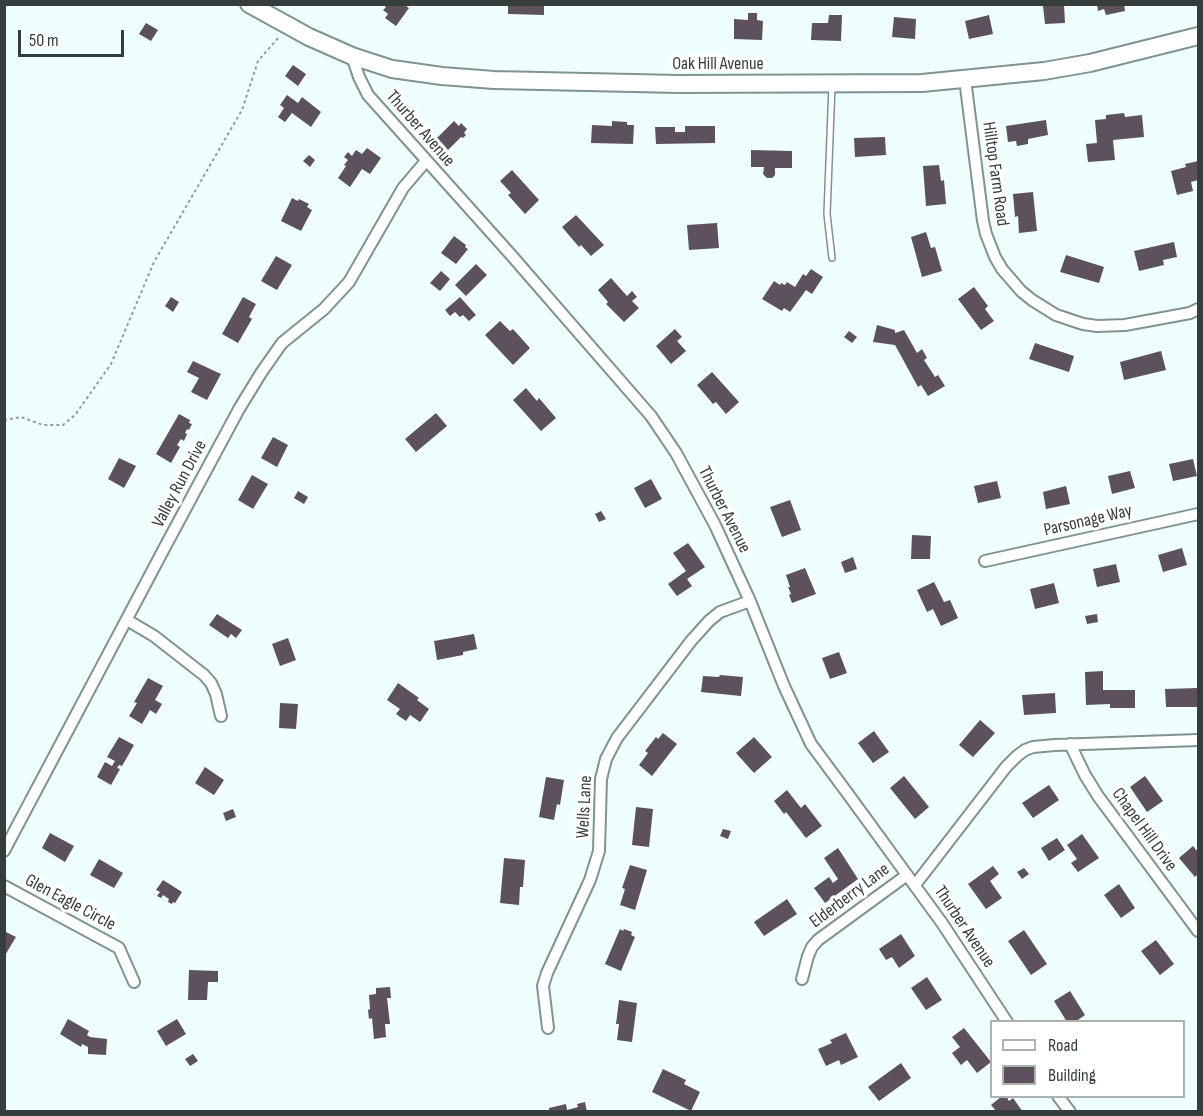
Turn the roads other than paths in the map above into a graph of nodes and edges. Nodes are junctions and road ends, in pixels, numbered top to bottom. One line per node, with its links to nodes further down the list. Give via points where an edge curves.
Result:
1 (249, 4): 3 (main road, Oak Hill Avenue)
2 (1198, 36): 4 (main road, Oak Hill Avenue, via 1090,63)
3 (352, 56): 5 (main road, Oak Hill Avenue, via 392,69 494,80); 6 (street, Thurber Avenue, via 368,95)
4 (965, 79): 5 (main road, Oak Hill Avenue); 8 (street, Hilltop Farm Road, via 986,234 1002,269 1021,291 1056,315 1097,326 1125,325)
5 (832, 84): 7 (lane, via 827,214)
6 (426, 161): 11 (street, Thurber Avenue, via 651,416 710,516); 12 (street, Valley Run Drive, via 404,188 349,282 324,309 282,343 261,373)
7 (832, 258)
8 (1198, 309)
9 (1198, 514): 10 (street, Parsonage Way)
10 (986, 561)
11 (750, 601): 17 (street, Thurber Avenue, via 811,744); 24 (street, Wells Lane, via 720,612 697,634 617,738 606,759 601,778 599,851 543,986)
12 (127, 620): 13 (street, via 204,675 216,694); 16 (street, Valley Run Drive)
13 (221, 716)
14 (1198, 740): 15 (street)
15 (1070, 744): 18 (street, via 1033,747 1017,756); 20 (street, Chapel Hill Drive, via 1098,796)
16 (4, 851)
17 (907, 875): 18 (street, Thurber Avenue); 21 (street, Elderberry Lane, via 818,940 808,956)
18 (915, 885): 23 (street, Thurber Avenue)
19 (4, 886): 22 (street, Glen Eagle Circle, via 119,948)
20 (1198, 931)
21 (802, 979)
22 (134, 982)
23 (1006, 1020)
24 (548, 1028)
25 (1060, 1098): 26 (street)
26 (1070, 1112)

